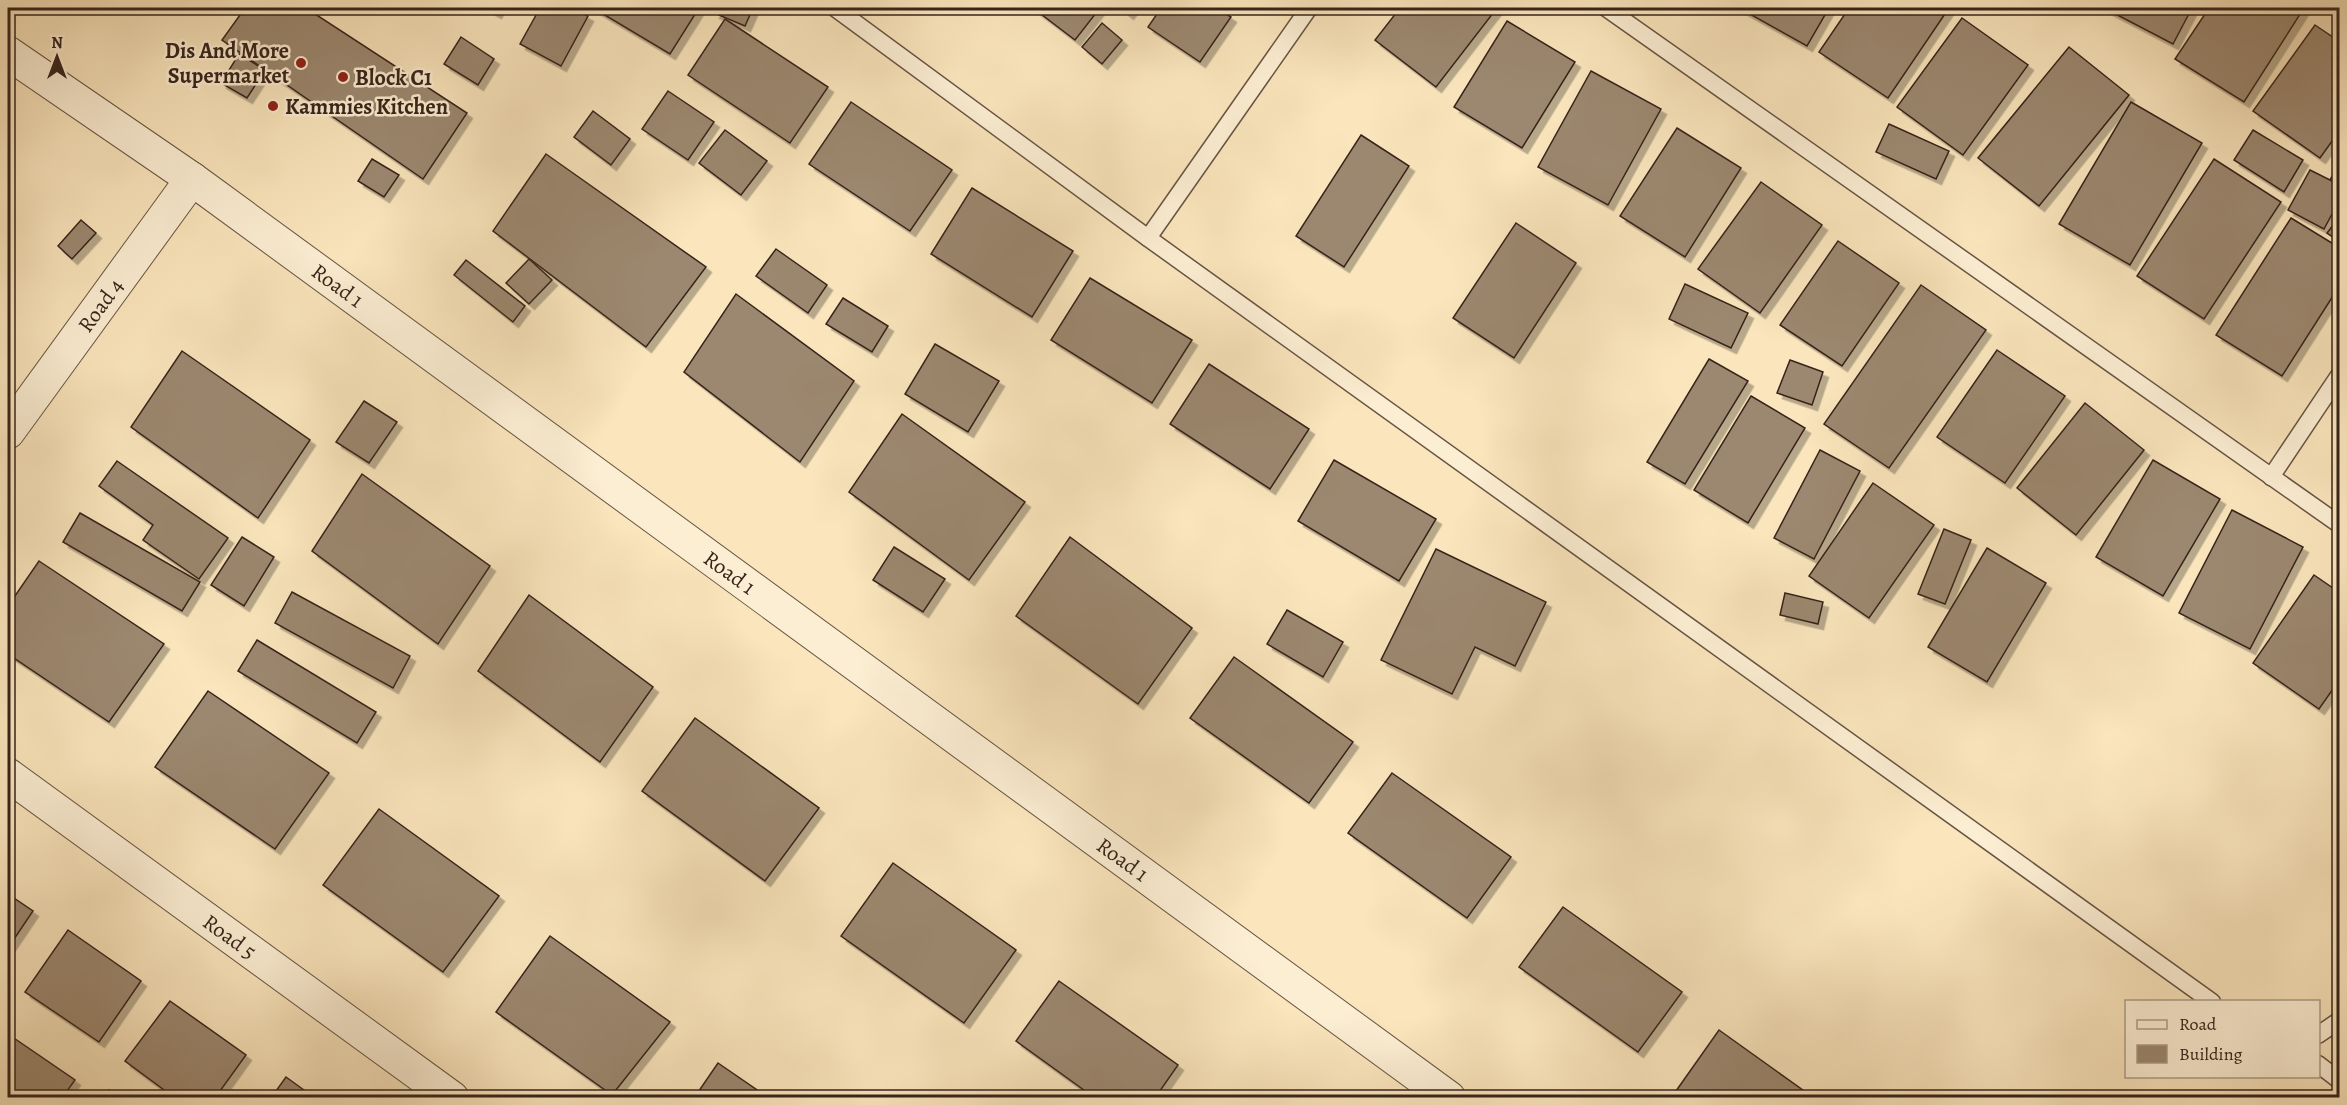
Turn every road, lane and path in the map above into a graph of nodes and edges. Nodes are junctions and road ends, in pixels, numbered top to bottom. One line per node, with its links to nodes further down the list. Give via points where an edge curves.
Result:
1 (835, 8): 6 (lane)
2 (1309, 8): 6 (lane)
3 (1606, 8): 9 (lane)
4 (8, 53): 5 (street, Road 1)
5 (192, 178): 8 (street, Road 4); 18 (street, Road 1)
6 (1148, 238): 12 (lane)
7 (2340, 374): 9 (lane)
8 (8, 432)
9 (2271, 477): 10 (lane)
10 (2340, 525)
11 (8, 775): 17 (street, Road 5)
12 (2209, 1000)
13 (2340, 1020): 14 (lane)
14 (2320, 1034)
15 (2320, 1065): 16 (lane)
16 (2340, 1081)
17 (452, 1098)
18 (1449, 1098)

